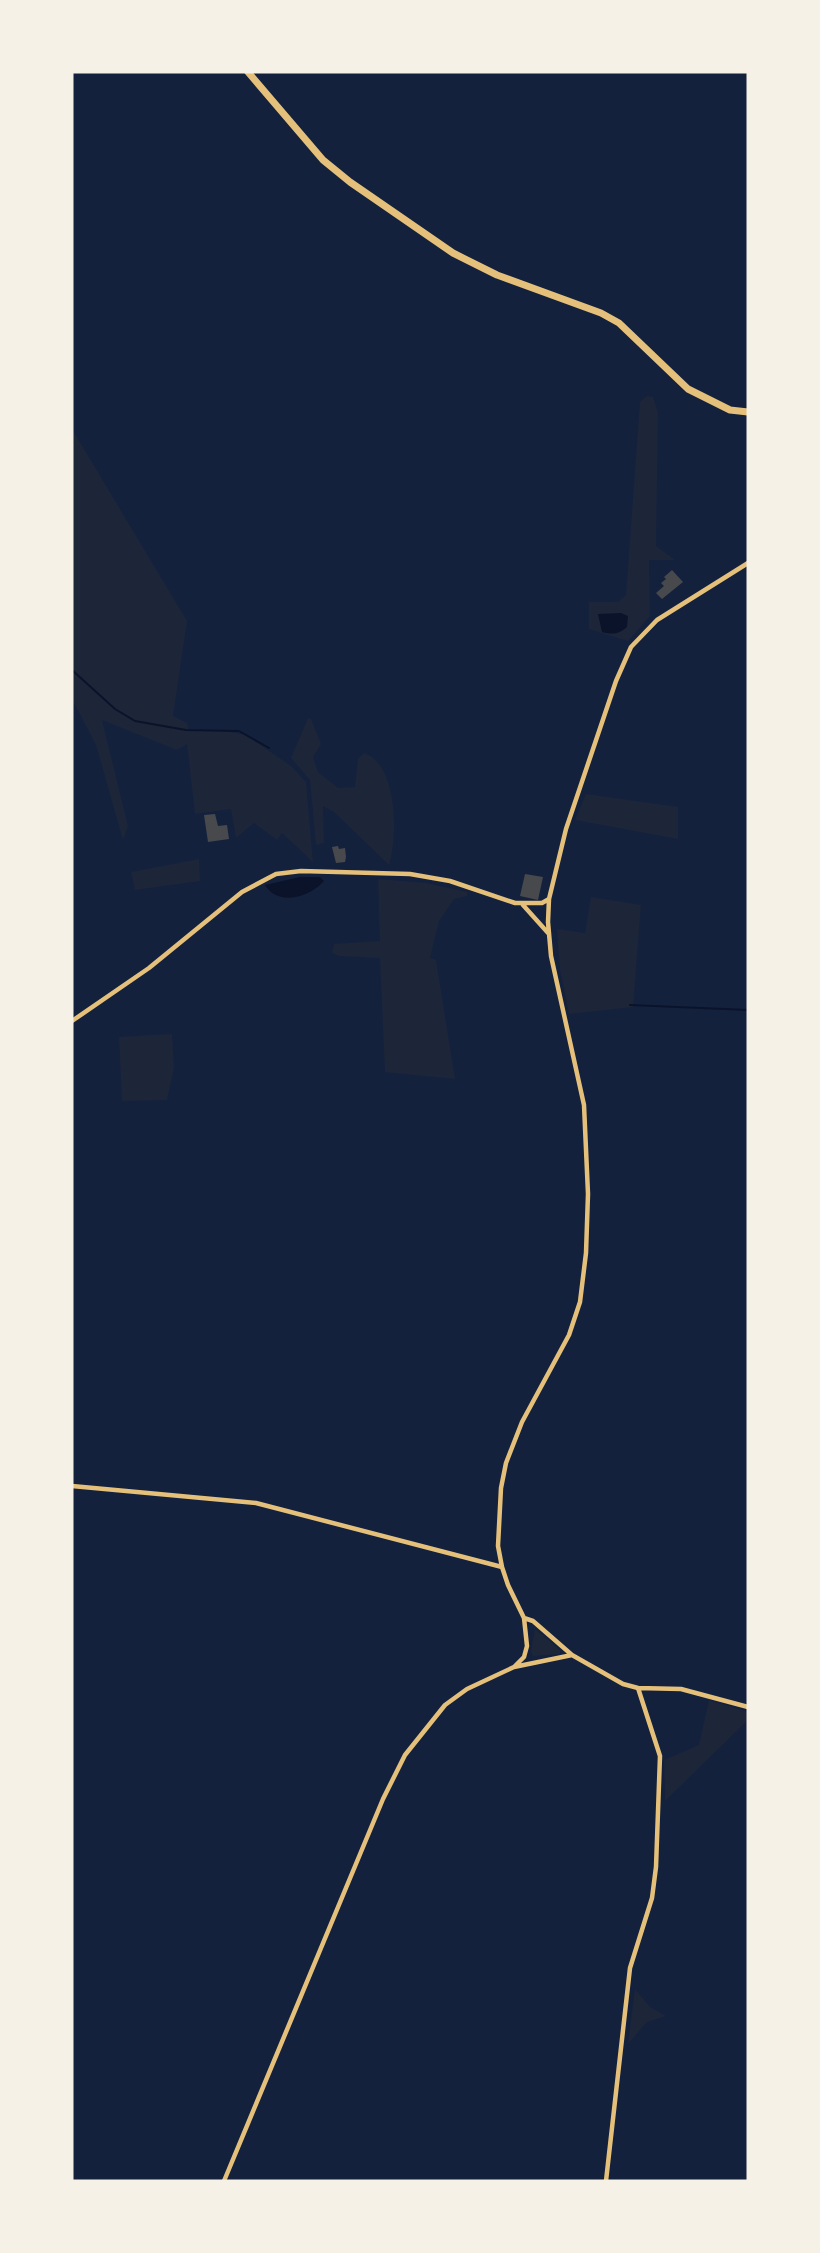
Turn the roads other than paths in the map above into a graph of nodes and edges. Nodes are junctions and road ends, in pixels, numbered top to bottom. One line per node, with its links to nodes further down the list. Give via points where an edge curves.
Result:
1 (248, 72): 2 (main road, via 323,160 453,254 497,275 601,313 619,323 688,389 730,410)
2 (748, 412)
3 (748, 563): 4 (street, via 657,620 631,647 566,829)
4 (549, 898): 5 (street, via 542,903); 6 (street)
5 (523, 905): 6 (street); 7 (street, via 450,881 410,874 276,874 242,892 149,968)
6 (549, 934): 9 (street, via 584,1106 586,1253 580,1302 569,1335 522,1422 506,1463 499,1518)
7 (72, 1021)
8 (72, 1486): 9 (street, via 256,1503)
9 (502, 1567): 10 (street)
10 (524, 1618): 11 (street, via 533,1621); 12 (street, via 527,1646 524,1657)
11 (572, 1655): 12 (street); 13 (street, via 623,1684)
12 (514, 1667): 15 (street, via 467,1689 445,1705 405,1755 383,1799)
13 (638, 1688): 14 (street, via 681,1689); 16 (street, via 660,1756 656,1868 648,1916 630,1968)
14 (748, 1707)
15 (224, 2181)
16 (606, 2181)

